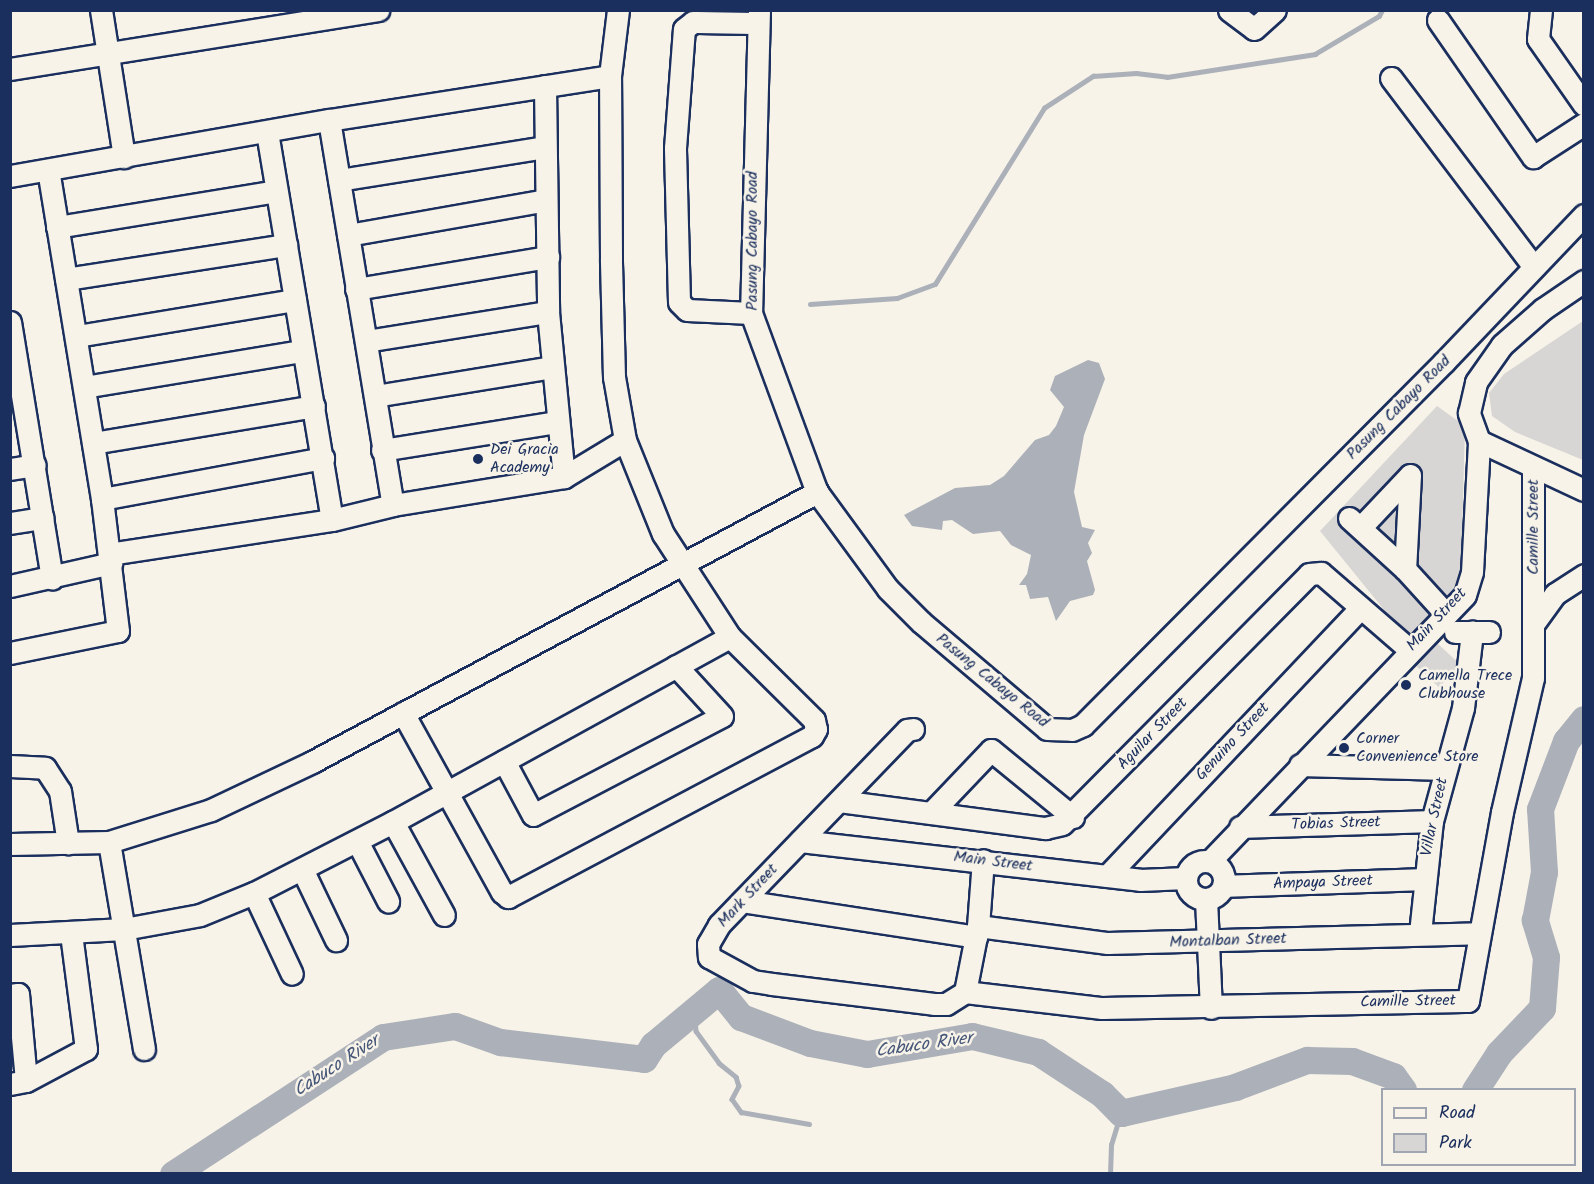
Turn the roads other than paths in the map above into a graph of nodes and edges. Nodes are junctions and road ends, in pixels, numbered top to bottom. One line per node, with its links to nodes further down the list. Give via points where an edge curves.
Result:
1 (101, 10): 9 (street)
2 (378, 10): 9 (street)
3 (618, 10): 11 (street)
4 (1229, 10): 5 (street, via 1254,29)
5 (1275, 10)
6 (1541, 10): 14 (street, via 1538,39)
7 (758, 17): 36 (street, Pasung Cabayo Road); 36 (street, via 693,21 684,29 675,148 680,302 687,310)
8 (1438, 20): 16 (street, via 1533,157)
9 (108, 51): 10 (street); 19 (street)
10 (10, 69)
11 (610, 76): 13 (street); 48 (street, via 614,377)
12 (1391, 78): 30 (street)
13 (545, 86): 15 (street); 18 (street)
14 (1584, 105)
15 (329, 120): 17 (street); 22 (street)
16 (1584, 124)
17 (267, 132): 19 (street); 23 (street)
18 (544, 147): 22 (street); 24 (street)
19 (124, 157): 20 (street)
20 (48, 170): 21 (street); 26 (street)
21 (10, 176)
22 (339, 180): 27 (street)
23 (276, 191): 26 (street); 28 (street)
24 (546, 200): 27 (street); 29 (street)
25 (1584, 215): 30 (street, Pasung Cabayo Road)
26 (57, 227): 31 (street)
27 (348, 235): 33 (street)
28 (286, 245): 31 (street); 34 (street)
29 (548, 257): 33 (street); 35 (street)
30 (1534, 267): 58 (street, Pasung Cabayo Road, via 1108,700 1072,730 1047,729 1037,722 921,622 888,589)
31 (66, 279): 38 (street)
32 (1584, 282): 49 (street, Main Street, via 1543,309 1502,345 1476,382 1470,412)
33 (357, 289): 39 (street)
34 (296, 300): 38 (street); 40 (street)
35 (548, 312): 39 (street); 42 (street)
36 (751, 313): 58 (street, Pasung Cabayo Road)
37 (10, 322): 41 (street)
38 (77, 336): 43 (street)
39 (366, 341): 44 (street)
40 (302, 351): 43 (street); 46 (street)
41 (13, 354): 45 (street)
42 (552, 367): 44 (street); 47 (street)
43 (84, 387): 50 (street)
44 (375, 396): 51 (street)
45 (18, 406): 53 (street)
46 (314, 406): 50 (street); 52 (street)
47 (556, 422): 51 (street); 56 (street)
48 (625, 440): 56 (street); 65 (street, via 663,534)
49 (1479, 441): 54 (street, Camille Street); 72 (street, Main Street)
50 (93, 443): 59 (street)
51 (382, 450): 60 (street)
52 (323, 458): 59 (street); 62 (street)
53 (34, 465): 55 (street); 61 (street)
54 (1533, 467): 57 (street, Camille Street); 71 (street, Camille Street)
55 (10, 469)
56 (564, 477): 60 (street)
57 (1584, 490)
58 (817, 492): 65 (street)
59 (102, 499): 64 (street)
60 (393, 505): 62 (street)
61 (43, 518): 63 (street); 68 (street)
62 (332, 520): 64 (street)
63 (10, 524)
64 (110, 558): 68 (street); 75 (street, via 118,631)
65 (681, 562): 73 (street); 77 (street)
66 (1406, 569): 66 (street, via 1355,522 1410,475); 72 (street)
67 (1584, 575): 71 (street, Camille Street, via 1555,594)
68 (52, 579): 69 (street)
69 (10, 586)
70 (1360, 608): 74 (street, Aguilar Street); 86 (street, Aguilar Street, via 1322,573 1309,574); 98 (street, Genuino Street)
71 (1534, 623): 110 (street, Camille Street, via 1533,678)
72 (1466, 628): 74 (street, Main Street); 82 (street, Villar Street, via 1463,708)
73 (730, 637): 76 (street); 83 (street, via 814,720 816,729 812,736 512,897 502,892)
74 (1410, 650): 80 (street, Main Street)
75 (10, 653)
76 (676, 666): 79 (street); 79 (street, via 722,716 533,815)
77 (403, 713): 83 (street); 92 (street, via 211,810)
78 (914, 729): 84 (street, Mark Street, via 907,730)
79 (504, 761): 83 (street)
80 (1300, 765): 82 (street); 89 (street, Main Street)
81 (10, 766): 93 (street, via 45,768 60,791)
82 (1445, 769): 87 (street, Villar Street)
83 (447, 792): 88 (street)
84 (839, 801): 85 (street, Aguilar Street); 91 (street, Mark Street)
85 (931, 813): 86 (street, Aguilar Street, via 1045,828); 86 (street, via 991,750)
86 (1073, 817)
87 (1432, 821): 89 (street, Tobias Street); 100 (street, Villar Street)
88 (393, 822): 90 (street); 106 (street)
89 (1240, 827): 96 (street, Main Street)
90 (357, 841): 97 (street); 104 (street)
91 (800, 841): 95 (street, Main Street); 105 (street, Mark Street)
92 (109, 842): 93 (street); 107 (street)
93 (68, 843): 94 (street)
94 (10, 844)
95 (983, 860): 98 (street, Main Street); 108 (street)
96 (1210, 861): 99 (street, Main Street, via 1192,866); 101 (street, via 1223,874)
97 (302, 869): 102 (street); 113 (street)
98 (1107, 876): 99 (street, Main Street, via 1140,880)
99 (1186, 878): 103 (street, via 1193,895)
100 (1423, 879): 101 (street, Ampaya Street); 109 (street, Villar Street)
101 (1223, 886): 103 (street)
102 (254, 893): 107 (street, via 200,915); 115 (street)
103 (1206, 899): 114 (street)
104 (388, 901)
105 (742, 901): 108 (street, Montalban Street); 116 (street, Mark Street, via 719,925 708,951 709,957 723,967 753,981 934,1004 946,1004)
106 (444, 915)
107 (124, 930): 111 (street); 119 (street)
108 (977, 931): 114 (street, Montalban Street, via 1108,942); 116 (street)
109 (1420, 933): 110 (street, Montalban Street); 114 (street, Montalban Street)
110 (1478, 933): 118 (street, Camille Street, via 1468,1000)
111 (71, 934): 112 (street); 120 (street, via 86,1049)
112 (10, 935)
113 (336, 940)
114 (1210, 943): 118 (street)
115 (292, 974)
116 (965, 992): 118 (street, Camille Street, via 1102,1008)
117 (10, 995): 120 (street, via 18,994)
118 (1211, 1008)
119 (144, 1049)
120 (18, 1083)

